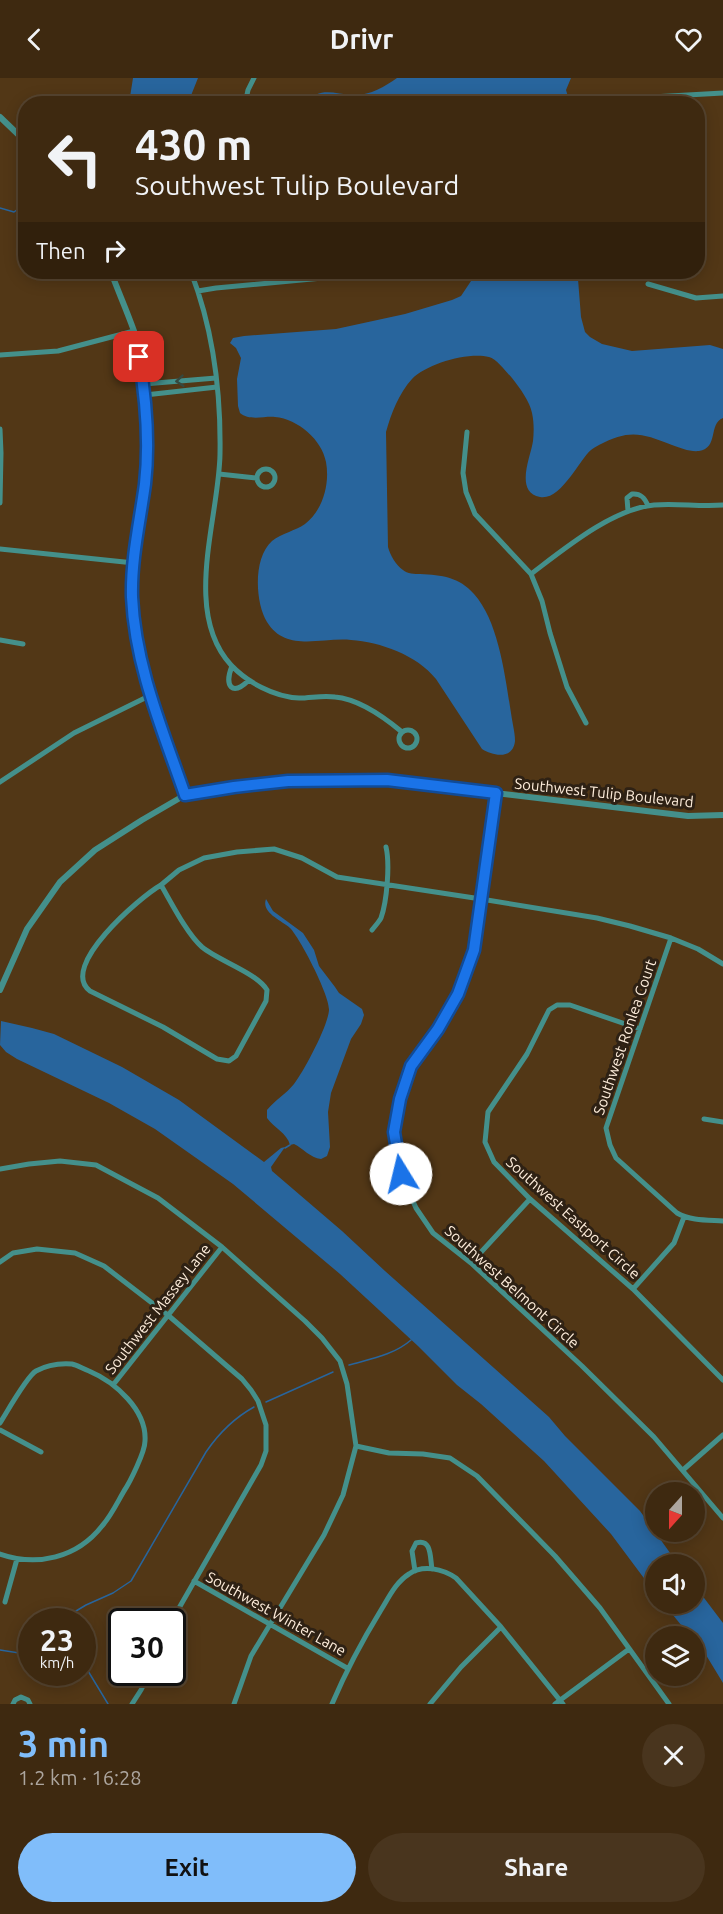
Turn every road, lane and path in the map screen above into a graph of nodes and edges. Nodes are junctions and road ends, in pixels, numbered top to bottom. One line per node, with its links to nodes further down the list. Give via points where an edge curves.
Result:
1 (254, 78): 3 (street)
2 (723, 93): 4 (street)
3 (247, 96)
4 (670, 96)
5 (0, 117): 6 (street)
6 (18, 134)
7 (114, 279): 13 (street)
8 (194, 279): 11 (street)
9 (312, 279): 11 (street)
10 (648, 284): 12 (street, via 696,298)
11 (198, 291): 15 (street)
12 (723, 296)
13 (134, 332): 14 (street, via 58,351); 16 (street)
14 (0, 355)
15 (216, 378): 16 (street, one-way to 16); 17 (street)
16 (144, 384): 18 (street)
17 (217, 387): 18 (street); 21 (street)
18 (145, 395): 28 (street, via 148,440)
19 (0, 429): 23 (street)
20 (467, 432): 29 (street, via 463,472 475,514)
21 (219, 474): 22 (street); 32 (street, via 207,565 206,607 214,639)
22 (257, 478)
23 (0, 503)
24 (723, 505): 25 (street)
25 (648, 506): 26 (street); 26 (street, via 640,494 632,494 627,498)
26 (628, 511): 29 (street, via 608,520)
27 (0, 549): 28 (street)
28 (134, 563): 34 (street, via 134,619 140,661)
29 (531, 574): 35 (street, via 567,687)
30 (0, 640): 31 (street)
31 (23, 644)
32 (232, 666): 33 (street); 33 (street, via 227,677 231,686 242,686)
33 (249, 680): 36 (street, via 297,698 335,696 355,702)
34 (151, 695): 37 (street, via 74,733); 39 (street)
35 (586, 723)
36 (402, 732)
37 (1, 779)
38 (496, 793): 39 (street, Southwest Tulip Boulevard, via 387,780 288,781); 40 (street, Southwest Tulip Boulevard, via 688,816); 44 (street, Southwest Belmont Circle)
39 (185, 795): 48 (street, Southwest Tulip Boulevard, via 95,850 60,882 27,929)
40 (723, 815)
41 (386, 847): 43 (street)
42 (160, 885): 42 (street, via 195,941 259,980 267,990 266,1001 236,1056 229,1061 217,1059 90,991 82,982 83,969 105,933 132,905); 43 (street, via 204,858 274,849 302,858 337,877)
43 (387, 885): 44 (street); 45 (street, via 380,919)
44 (481, 899): 46 (street, via 597,918); 58 (street, Southwest Belmont Circle, via 474,950 458,994 411,1066 394,1132 401,1174 416,1208 433,1233)
45 (372, 930)
46 (671, 938): 47 (street); 49 (street, Southwest Ronlea Court)
47 (723, 964)
48 (0, 990)
49 (640, 1029): 53 (street, Southwest Eastport Circle, via 570,1005 557,1005 549,1010 527,1054 488,1112 485,1142 494,1162); 54 (street, Southwest Ronlea Court, via 606,1128 608,1137 616,1158)
50 (704, 1119): 51 (street)
51 (723, 1122)
52 (0, 1169): 56 (street, via 60,1161 96,1165 158,1198)
53 (530, 1199): 58 (street); 59 (street, Southwest Eastport Circle)
54 (684, 1217): 55 (street); 59 (street, via 674,1242)
55 (723, 1221)
56 (222, 1247): 60 (street, Southwest Massey Lane); 66 (street, via 305,1321 340,1361)
57 (0, 1263): 60 (street, via 13,1253 37,1249 75,1253 104,1266)
58 (471, 1263): 68 (street, Southwest Belmont Circle, via 582,1366)
59 (633, 1289): 61 (street, Southwest Eastport Circle)
60 (169, 1316): 62 (street, Southwest Massey Lane); 74 (street, via 251,1390 264,1413 267,1436 261,1465)
61 (723, 1380)
62 (113, 1385): 63 (street, via 74,1364 49,1365 33,1373); 71 (street, via 130,1401 142,1422 145,1443 130,1481 103,1526 88,1541 48,1559)
63 (0, 1423)
64 (0, 1430): 67 (street)
65 (723, 1435): 68 (street)
66 (356, 1446): 77 (street, via 343,1495 324,1535); 79 (street, via 450,1458 477,1476 555,1556)
67 (41, 1452)
68 (683, 1470): 69 (street, Southwest Belmont Circle)
69 (723, 1518)
70 (0, 1554): 71 (street)
71 (17, 1559): 75 (street)
72 (432, 1569): 73 (street); 73 (street, via 428,1547 421,1541 412,1548); 78 (street, via 456,1578)
73 (415, 1571): 80 (street, via 398,1584)
74 (194, 1581): 76 (street); 77 (street, Southwest Winter Lane)
75 (5, 1602)
76 (179, 1608)
77 (269, 1625): 80 (street, Southwest Winter Lane); 86 (street, via 251,1656)
78 (501, 1627): 82 (street); 88 (street)
79 (629, 1649): 82 (street); 89 (street)
80 (347, 1668): 87 (street)
81 (143, 1686): 85 (street)
82 (560, 1703)
83 (13, 1704): 84 (street, via 21,1697)
84 (30, 1704)
85 (132, 1704)
86 (234, 1704)
87 (332, 1704)
88 (430, 1704)
89 (669, 1704)

